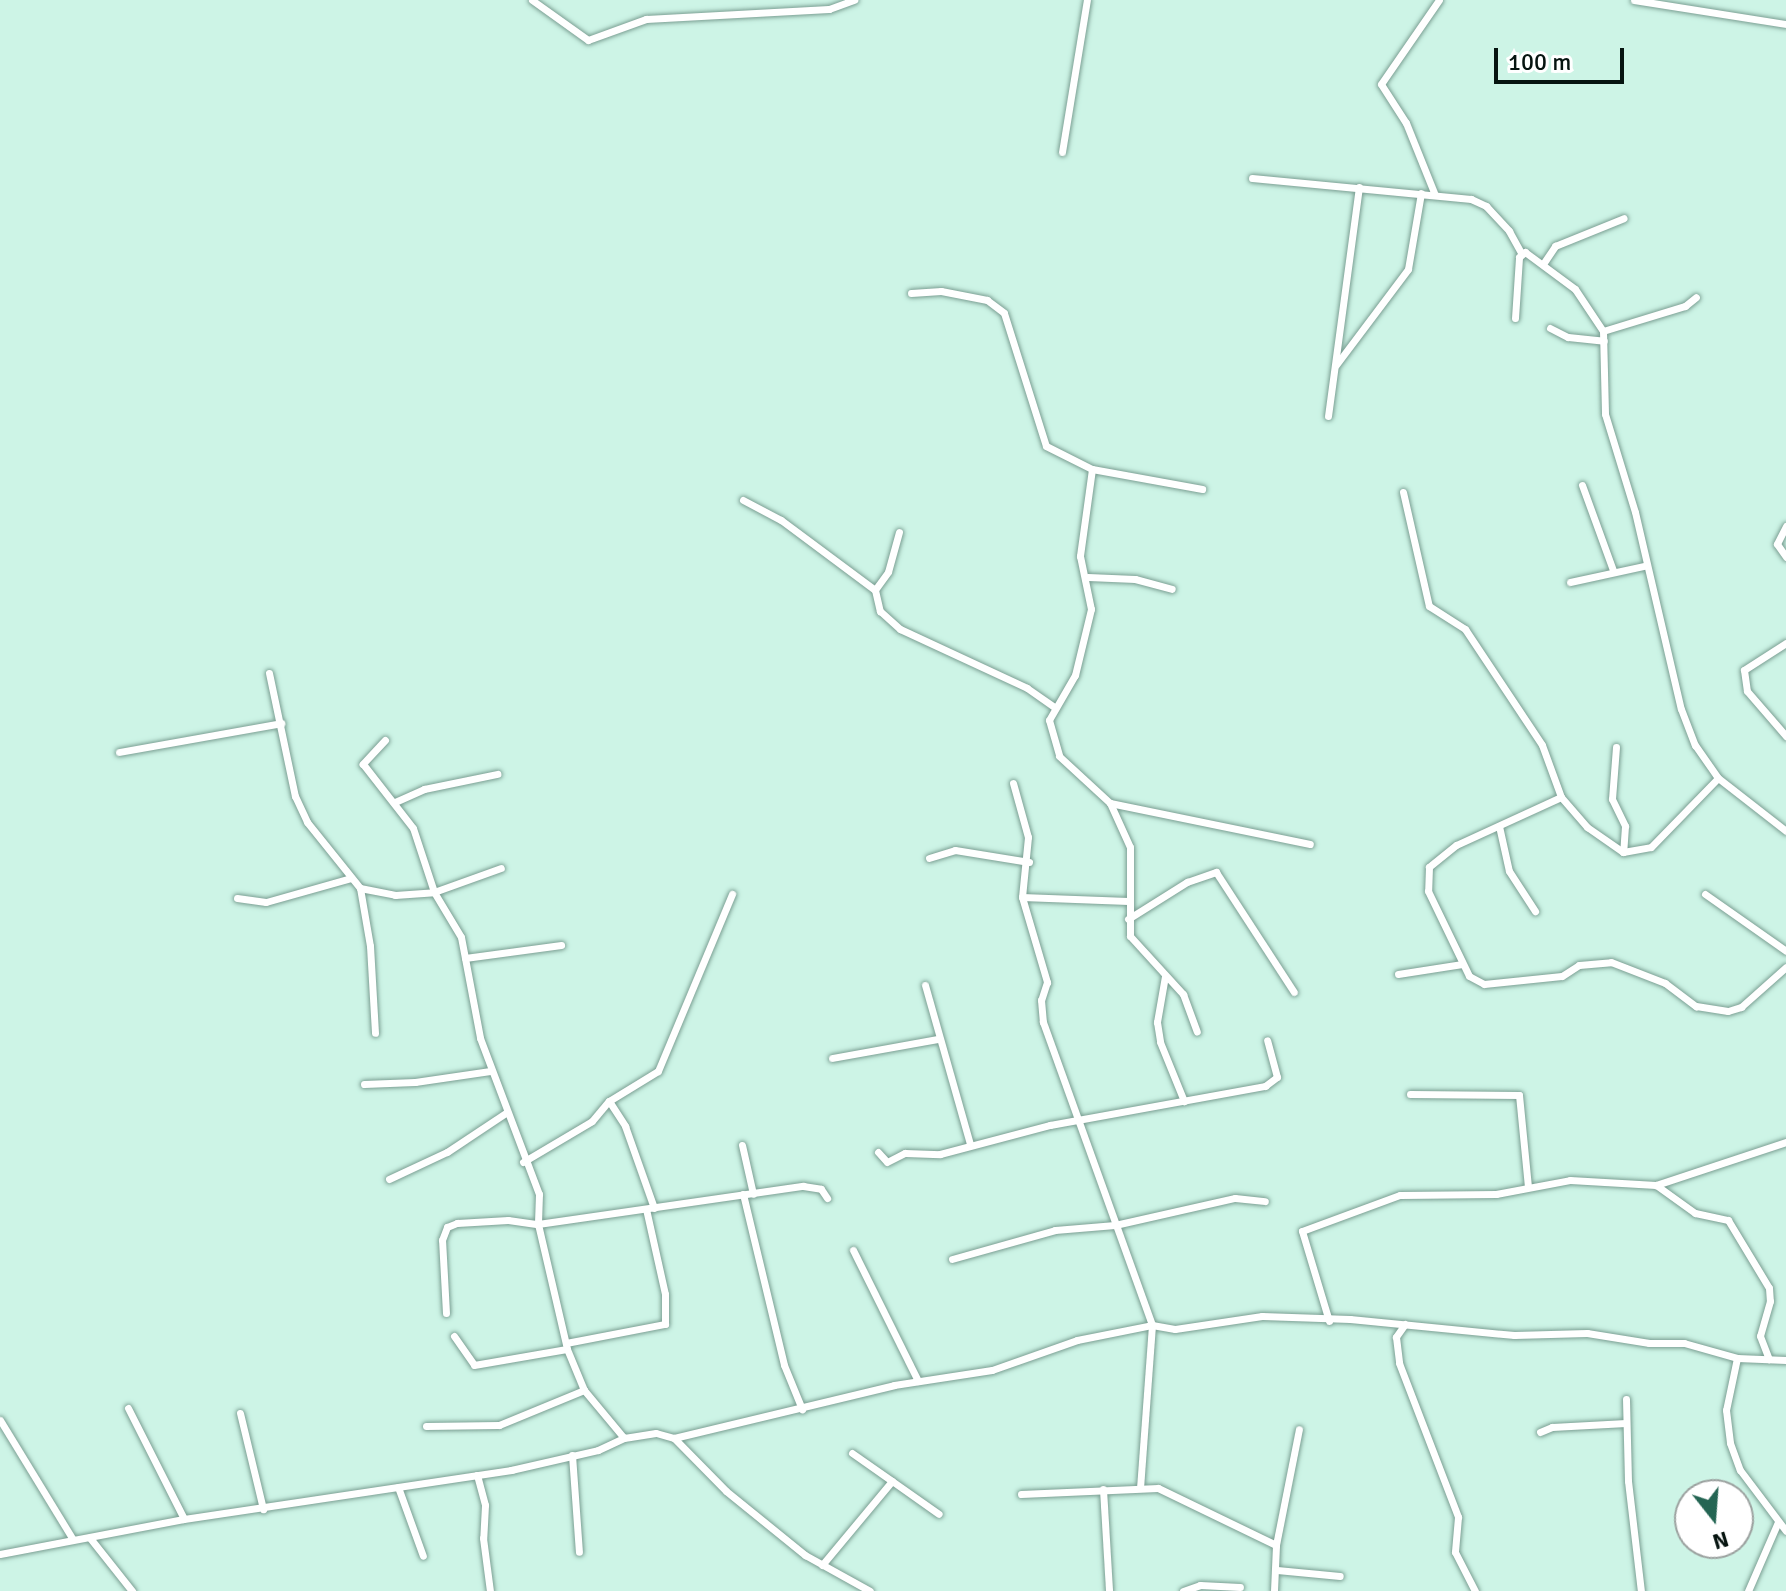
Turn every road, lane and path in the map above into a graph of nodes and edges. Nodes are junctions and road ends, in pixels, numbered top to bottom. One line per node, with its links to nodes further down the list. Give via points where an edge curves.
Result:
1 (532, 0): 2 (street, via 588,40 646,19 829,9)
2 (854, 0)
3 (1087, 0): 8 (street)
4 (1439, 0): 12 (street, via 1381,84 1406,123)
5 (1634, 0): 7 (street)
6 (1786, 14): 7 (street)
7 (1785, 24)
8 (1062, 152)
9 (1252, 178): 10 (street)
10 (1359, 187): 11 (street); 22 (street)
11 (1421, 193): 12 (street); 22 (street, via 1408,269)
12 (1435, 195): 14 (street, via 1486,206)
13 (1624, 218): 15 (street, via 1555,246)
14 (1521, 253): 15 (street); 18 (street)
15 (1543, 264): 20 (street, via 1575,289)
16 (911, 293): 24 (street, via 941,291 987,300 1004,313 1046,446)
17 (1696, 297): 20 (street, via 1685,306)
18 (1515, 318)
19 (1550, 328): 21 (street, via 1568,337)
20 (1603, 331): 21 (street)
21 (1604, 341): 32 (street, via 1605,414 1635,512)
22 (1335, 367): 23 (street)
23 (1328, 416)
24 (1092, 469): 26 (street); 34 (street, via 1080,556)
25 (1582, 485): 33 (street)
26 (1202, 489)
27 (1403, 492): 49 (street, via 1429,606 1459,621 1514,698 1542,745)
28 (743, 500): 37 (street, via 793,528)
29 (1786, 526): 31 (street, via 1777,544)
30 (899, 532): 37 (street, via 888,572)
31 (1786, 557)
32 (1644, 566): 33 (street); 47 (street, via 1681,709 1695,745)
33 (1613, 570): 35 (street)
34 (1088, 577): 36 (street); 40 (street, via 1087,633 1075,675)
35 (1570, 582)
36 (1172, 589)
37 (875, 590): 40 (street, via 880,611 900,629 1027,688)
38 (1786, 643): 42 (street, via 1744,670 1747,691)
39 (269, 673): 41 (street)
40 (1054, 707): 51 (street, via 1049,720 1059,756)
41 (281, 723): 45 (street); 59 (street, via 295,796 307,822)
42 (1786, 736)
43 (385, 740): 50 (street, via 363,764)
44 (1616, 747): 55 (street, via 1612,799 1625,826)
45 (119, 752)
46 (497, 774): 50 (street, via 424,789)
47 (1718, 778): 53 (street); 55 (street, via 1664,837 1638,852)
48 (1013, 783): 57 (street, via 1025,818)
49 (1561, 797): 52 (street); 55 (street, via 1587,827)
50 (395, 802): 61 (street, via 413,828)
51 (1110, 803): 54 (street); 66 (street, via 1130,847)
52 (1499, 826): 67 (street, via 1509,871); 72 (street, via 1456,845 1429,867 1428,891)
53 (1786, 831)
54 (1310, 844)
55 (1623, 852)
56 (929, 858): 57 (street, via 955,850)
57 (1029, 862): 64 (street)
58 (501, 868): 61 (street)
59 (351, 878): 60 (street); 65 (street, via 266,902)
60 (360, 888): 61 (street, via 395,895); 79 (street)
61 (434, 892): 71 (street, via 456,926)
62 (732, 894): 86 (street, via 665,1059 646,1081)
63 (1705, 894): 70 (street)
64 (1022, 897): 66 (street); 89 (street, via 1033,947 1045,972 1043,1022)
65 (237, 898)
66 (1128, 901): 68 (street)
67 (1535, 911)
68 (1128, 919): 75 (street, via 1130,936); 77 (street, via 1198,877 1216,872)
69 (561, 945): 71 (street)
70 (1786, 951)
71 (465, 958): 83 (street)
72 (1462, 964): 73 (street, via 1484,984 1562,976 1579,965 1611,962 1714,1011 1741,1007); 74 (street)
73 (1786, 967)
74 (1398, 974)
75 (1165, 976): 78 (street, via 1191,1006); 87 (street, via 1157,1022 1160,1042)
76 (925, 985): 80 (street)
77 (1294, 992)
78 (1197, 1032)
79 (375, 1033)
80 (938, 1039): 82 (street); 91 (street)
81 (1267, 1040): 87 (street, via 1275,1082)
82 (832, 1058)
83 (490, 1071): 84 (street); 88 (street)
84 (364, 1084)
85 (1410, 1094): 97 (street, via 1519,1095)
86 (609, 1101): 94 (street, via 592,1121); 102 (street, via 625,1126)
87 (1184, 1101): 89 (street)
88 (507, 1112): 94 (street); 95 (street, via 447,1152)
89 (1075, 1122): 91 (street); 104 (street)
90 (1786, 1142): 96 (street)
91 (970, 1144): 93 (street, via 940,1154 905,1153 887,1162)
92 (742, 1145): 99 (street)
93 (878, 1152)
94 (523, 1162): 103 (street, via 539,1194)
95 (389, 1179)
96 (1656, 1185): 97 (street, via 1627,1187 1595,1180); 114 (street, via 1695,1213 1728,1220 1769,1288 1760,1336)
97 (1528, 1187): 108 (street, via 1496,1194 1400,1195 1302,1231)
98 (743, 1194): 99 (street); 102 (street); 120 (street, via 784,1365)
99 (753, 1194): 100 (street, via 816,1186)
100 (827, 1198)
101 (1265, 1201): 104 (street, via 1235,1198)
102 (650, 1208): 103 (street); 112 (street, via 665,1324)
103 (538, 1224): 107 (street, via 466,1221 447,1227 441,1254); 112 (street)
104 (1115, 1225): 106 (street, via 1055,1230); 110 (street)
105 (853, 1250): 116 (street)
106 (952, 1259)
107 (446, 1313)
108 (1329, 1321): 109 (street); 110 (street, via 1262,1316 1175,1329)
109 (1405, 1324): 113 (street, via 1684,1343); 158 (street, via 1396,1337 1399,1363 1458,1517 1455,1552)
110 (1152, 1325): 116 (street, via 1077,1340 992,1370); 134 (street)
111 (454, 1336): 112 (street, via 474,1365)
112 (567, 1346): 117 (street)
113 (1737, 1358): 114 (street); 140 (street, via 1726,1410 1730,1443 1740,1470)
114 (1769, 1359): 115 (street)
115 (1786, 1360)
116 (918, 1381): 120 (street)
117 (584, 1390): 124 (street, via 499,1425); 127 (street)
118 (1626, 1399): 123 (street)
119 (128, 1408): 139 (street)
120 (802, 1409): 128 (street)
121 (240, 1413): 137 (street)
122 (0, 1420): 142 (street)
123 (1626, 1423): 126 (street); 159 (street)
124 (426, 1426)
125 (1299, 1429): 144 (street)
126 (1540, 1432)
127 (624, 1438): 128 (street, via 656,1433); 130 (street)
128 (674, 1438): 148 (street, via 726,1491)
129 (852, 1453): 132 (street)
130 (572, 1455): 131 (street); 145 (street)
131 (477, 1475): 133 (street); 153 (street, via 485,1505)
132 (892, 1481): 138 (street); 148 (street)
133 (398, 1487): 137 (street); 147 (street)
134 (1140, 1487): 135 (street); 144 (street, via 1158,1488)
135 (1103, 1489): 136 (street); 155 (street)
136 (1021, 1494)
137 (263, 1509): 139 (street)
138 (939, 1514)
139 (184, 1519): 143 (street)
140 (1778, 1522): 141 (street); 160 (street)
141 (1786, 1531)
142 (72, 1538): 143 (street); 146 (street)
143 (90, 1538): 152 (street)
144 (1276, 1545): 149 (street)
145 (579, 1552)
146 (0, 1554)
147 (423, 1556)
148 (822, 1565): 154 (street)
149 (1277, 1570): 150 (street); 157 (street)
150 (1340, 1576)
151 (1240, 1587): 156 (street, via 1200,1585)
152 (130, 1590)
153 (490, 1591)
154 (870, 1591)
155 (1109, 1591)
156 (1183, 1591)
157 (1274, 1591)
158 (1475, 1591)
159 (1641, 1591)
160 (1748, 1591)

